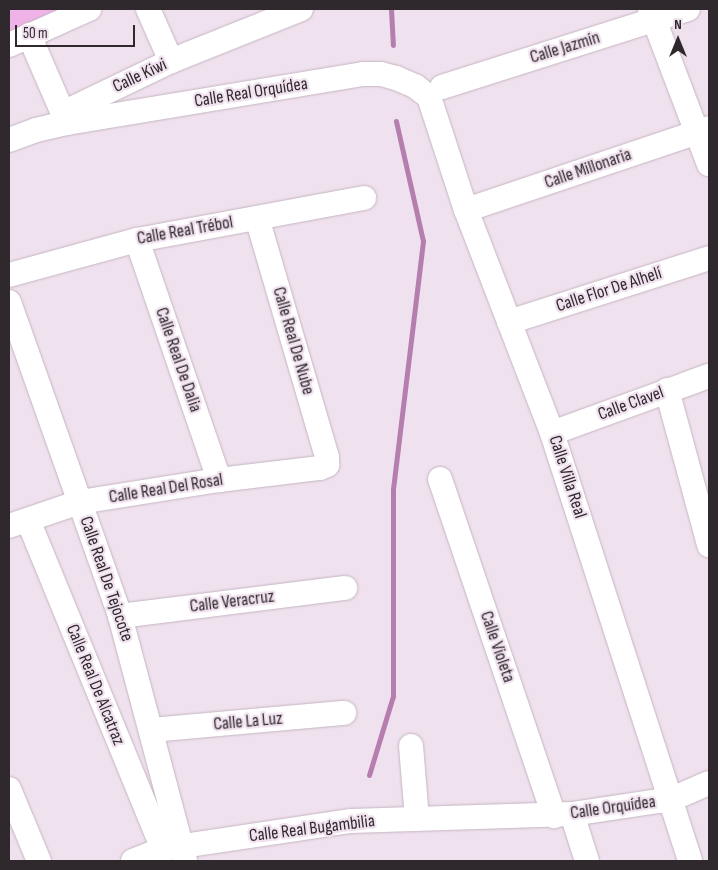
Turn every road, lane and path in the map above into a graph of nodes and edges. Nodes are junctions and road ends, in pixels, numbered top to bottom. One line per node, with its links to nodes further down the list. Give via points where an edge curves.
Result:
1 (89, 9): 6 (street)
2 (148, 9): 7 (street)
3 (688, 9): 5 (street, Calle Jazmín)
4 (289, 11): 7 (street, Calle Kiwi)
5 (652, 15): 8 (street, Calle Jazmín); 10 (street)
6 (19, 40): 9 (street)
7 (171, 61): 9 (street, Calle Kiwi)
8 (435, 92): 9 (street, Calle Real Orquídea, via 381,74 364,74); 14 (street, Calle Villa Real)
9 (65, 118): 11 (street)
10 (703, 130): 12 (street); 14 (street, Calle Millonaria)
11 (9, 140)
12 (709, 164)
13 (364, 198): 15 (street, Calle Real Trébol)
14 (466, 210): 20 (street, Calle Villa Real)
15 (257, 218): 16 (street, Calle Real Trébol); 24 (street, Calle Real De Nube)
16 (137, 240): 18 (street, Calle Real Trébol); 26 (street, Calle Real De Dalia)
17 (709, 258): 20 (street, Calle Flor De Alhelí)
18 (9, 275)
19 (9, 302): 28 (street, Calle Real De Tejocote)
20 (509, 322): 23 (street, Calle Villa Real)
21 (709, 376): 22 (street, Calle Clavel)
22 (666, 390): 23 (street, Calle Clavel); 27 (street)
23 (552, 432): 38 (street, Calle Villa Real)
24 (327, 465): 26 (street, Calle Real Del Rosal)
25 (440, 479): 39 (street, Calle Violeta)
26 (219, 480): 28 (street, Calle Real Del Rosal)
27 (702, 482): 30 (street)
28 (80, 502): 29 (street, Calle Real Del Rosal); 32 (street, Calle Real De Tejocote)
29 (18, 523): 41 (street, Calle Real De Alcatraz)
30 (709, 545)
31 (345, 588): 32 (street, Calle Veracruz)
32 (120, 616): 34 (street, Calle Real De Tejocote)
33 (344, 713): 34 (street, Calle La Luz)
34 (152, 730): 41 (street, Calle Real De Tejocote)
35 (411, 746): 40 (street)
36 (709, 783): 38 (street, Calle Orquídea)
37 (9, 789): 42 (street)
38 (672, 799): 39 (street, Calle Orquídea); 45 (street, Calle Villa Real)
39 (563, 815): 40 (street, Calle Real Bugambilia); 44 (street, Calle Violeta)
40 (417, 819): 41 (street, Calle Real Bugambilia, via 351,821)
41 (177, 852): 43 (street, Calle Real Bugambilia)
42 (39, 861)
43 (133, 861)
44 (587, 861)
45 (690, 861)

